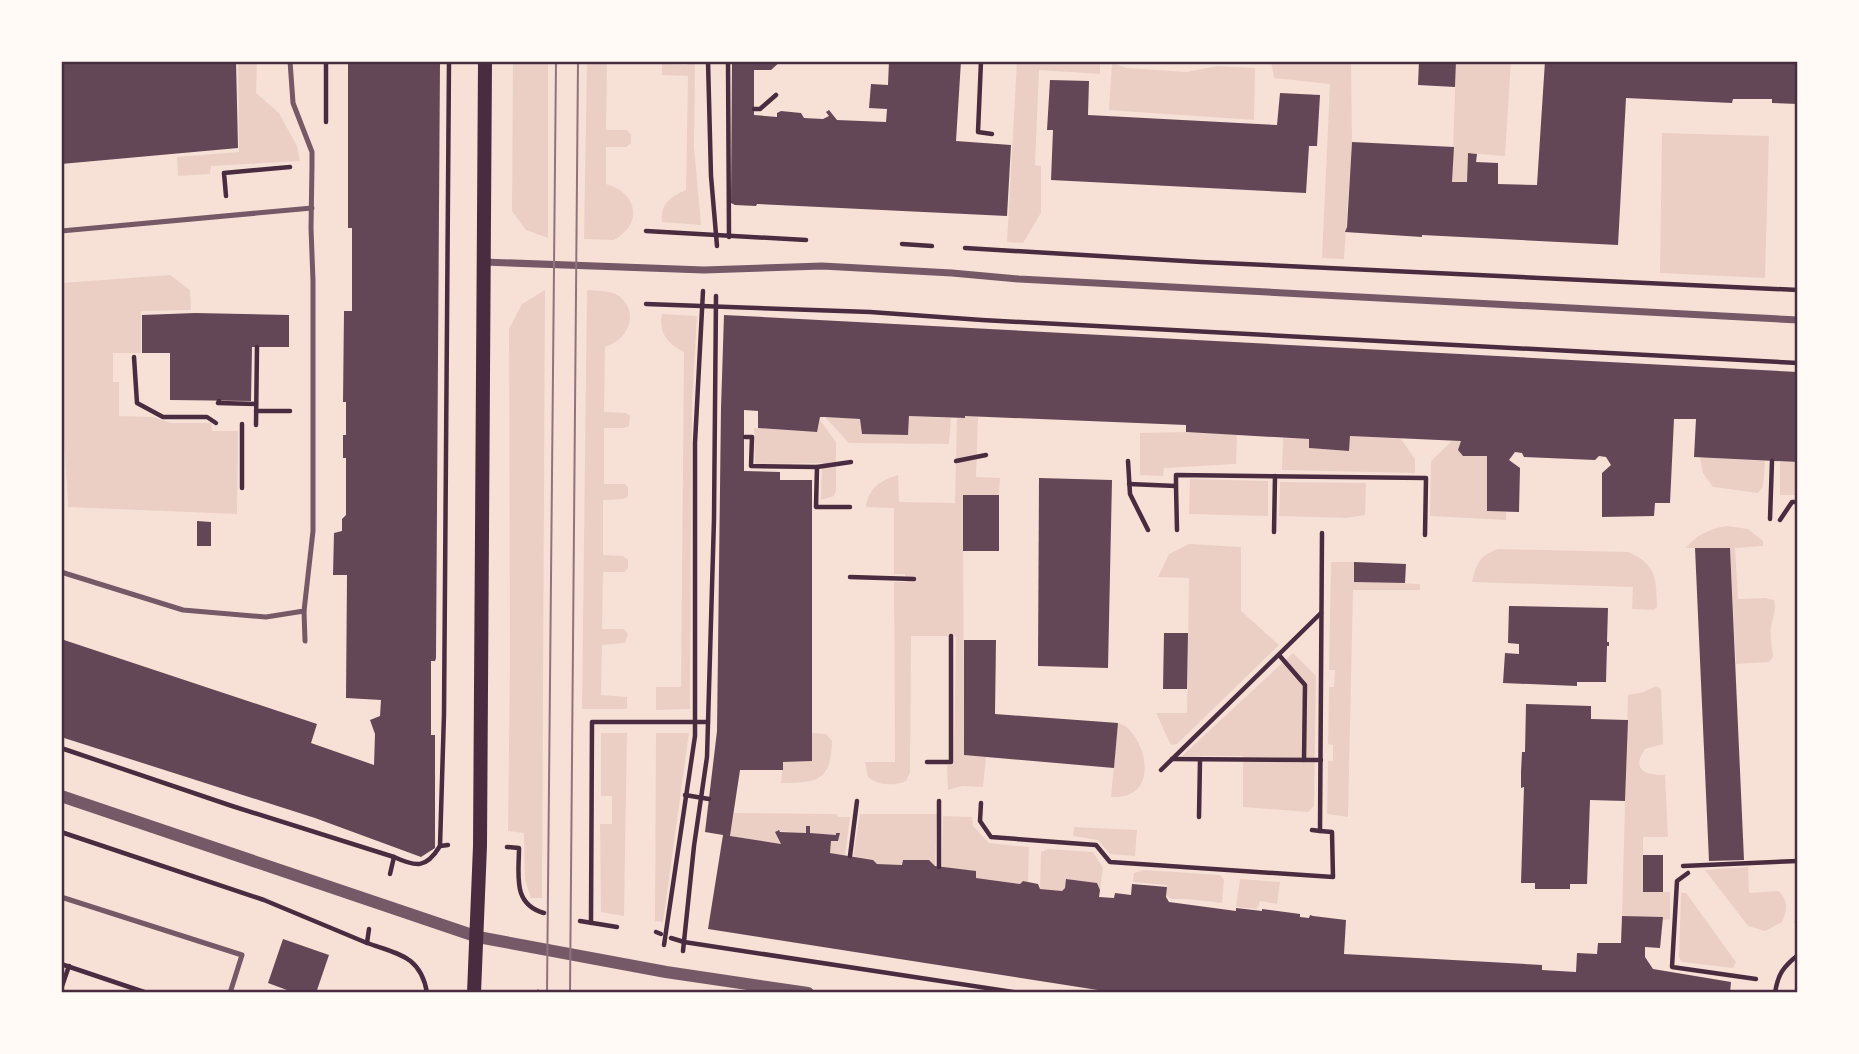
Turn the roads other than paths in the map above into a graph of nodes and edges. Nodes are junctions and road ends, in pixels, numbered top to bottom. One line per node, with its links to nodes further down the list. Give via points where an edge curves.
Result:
1 (290, 61): 3 (lane, via 293,103 312,152)
2 (485, 61): 5 (main road)
3 (312, 208): 4 (lane); 8 (lane, via 313,531)
4 (61, 231)
5 (484, 262): 6 (street, via 704,270 822,266); 12 (main road)
6 (1798, 320)
7 (61, 572): 8 (lane, via 183,610 266,617)
8 (304, 611): 9 (lane)
9 (305, 641)
10 (61, 796): 12 (street)
11 (61, 897): 13 (lane, via 242,955)
12 (478, 937): 14 (main road); 15 (street)
13 (230, 993)
14 (474, 993)
15 (808, 993)

